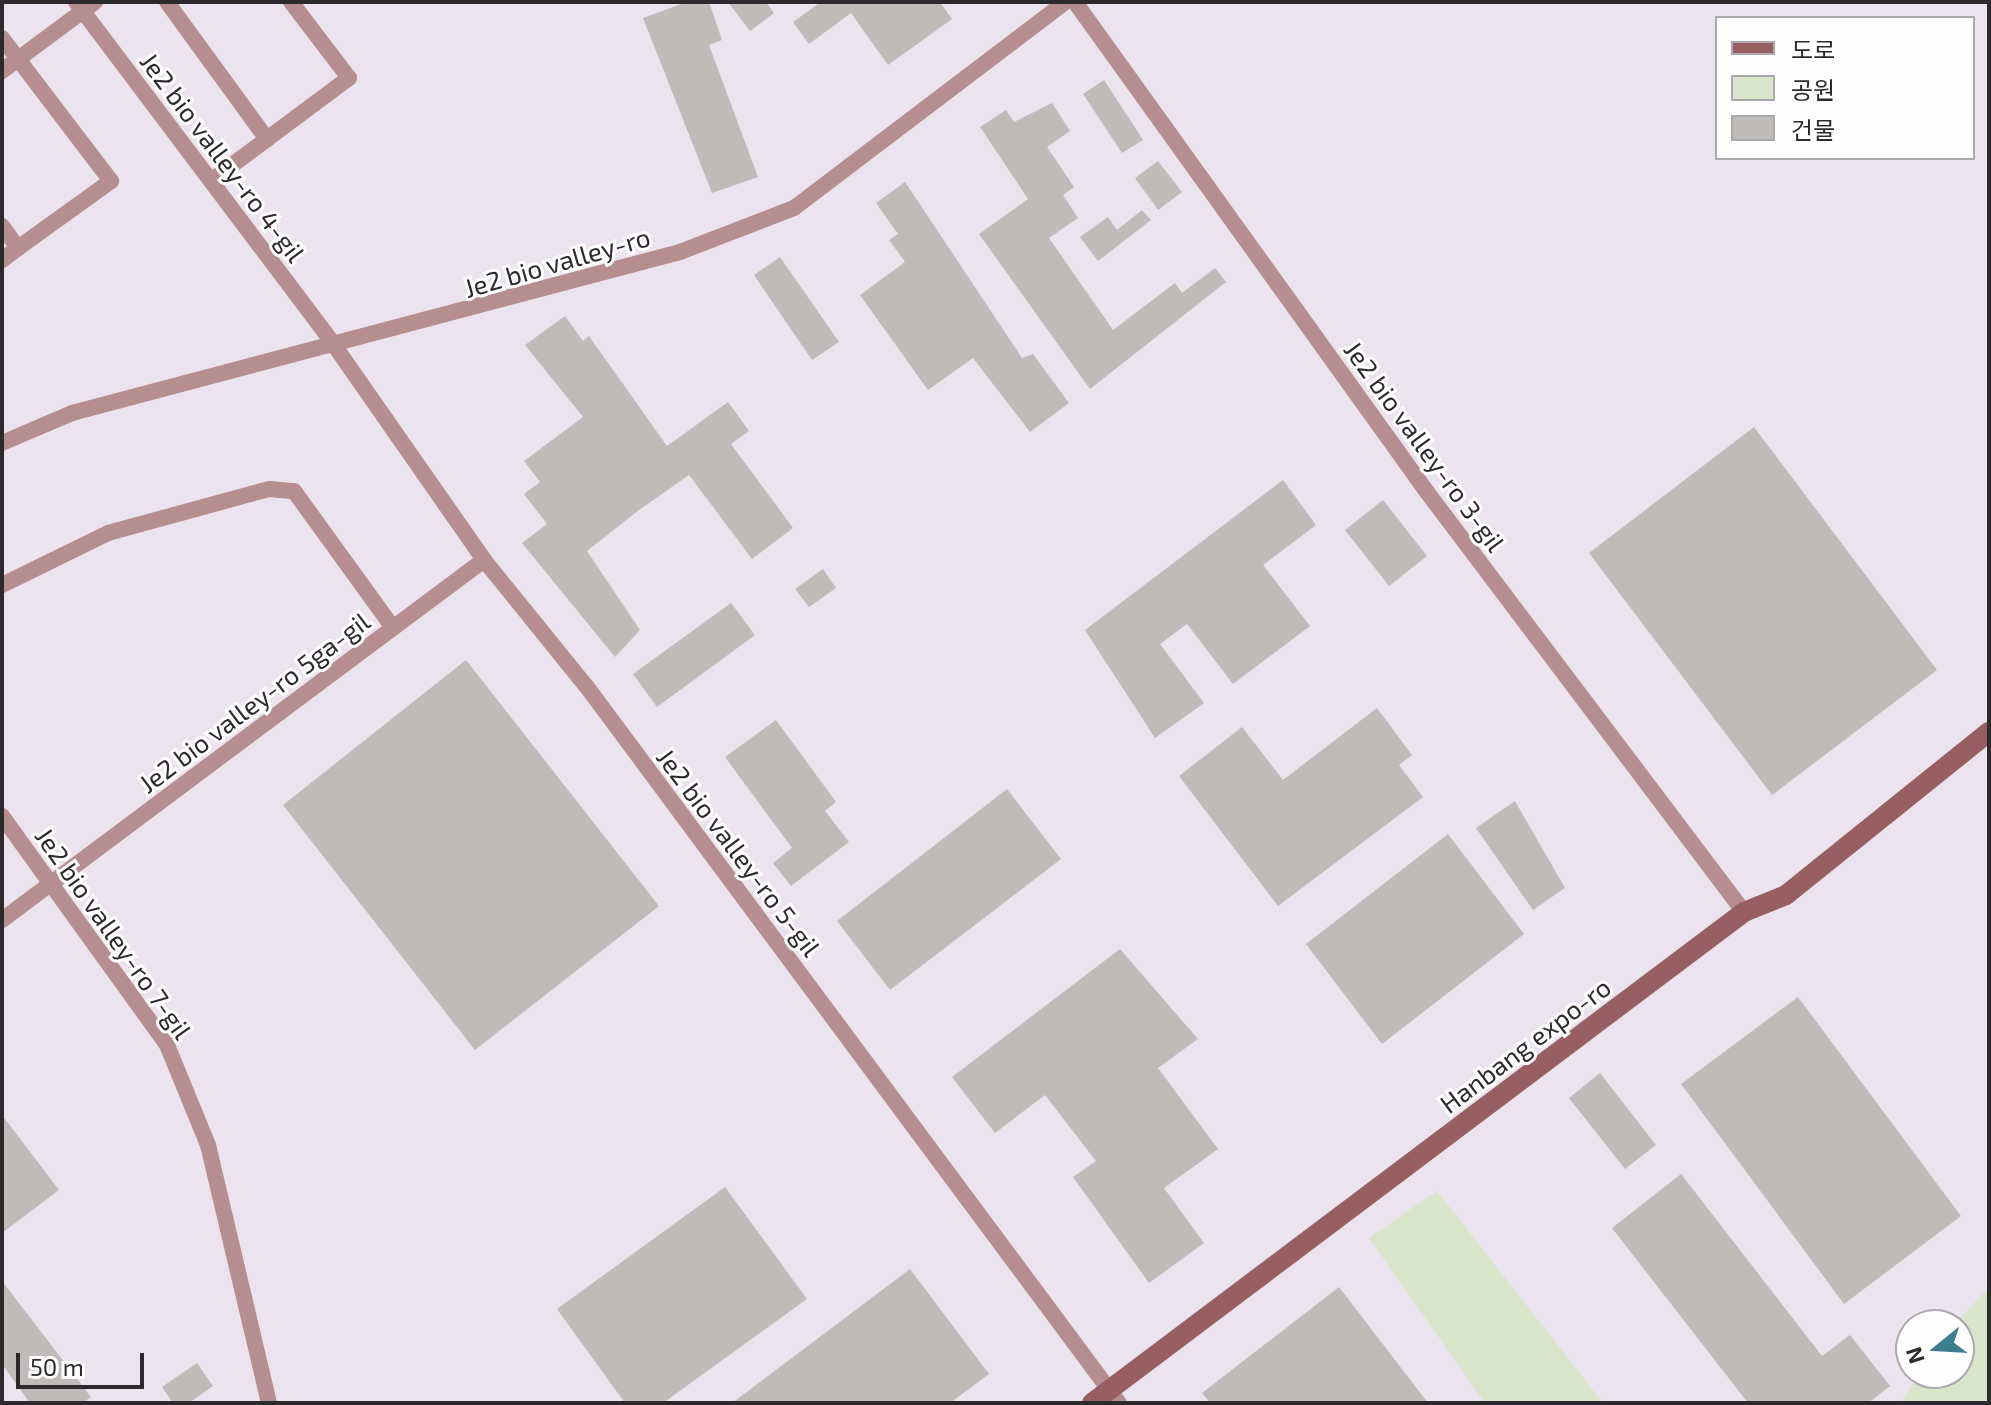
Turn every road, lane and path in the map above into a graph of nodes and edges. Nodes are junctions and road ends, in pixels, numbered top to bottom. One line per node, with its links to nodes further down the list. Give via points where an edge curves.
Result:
1 (167, 2): 9 (street)
2 (291, 2): 9 (street, via 349,78)
3 (1065, 2): 14 (street, Je2 bio valley-ro, via 794,208 665,257)
4 (1075, 2): 22 (street, Je2 bio valley-ro 3-gil, via 1427,492)
5 (85, 5): 7 (street); 10 (street, Je2 bio valley-ro 4-gil)
6 (2, 38): 7 (street)
7 (18, 59): 8 (street); 12 (street, via 111,181)
8 (2, 71)
9 (267, 139): 10 (street)
10 (212, 180): 14 (street, Je2 bio valley-ro 4-gil)
11 (2, 226): 12 (street)
12 (18, 248): 13 (street)
13 (2, 260)
14 (332, 342): 15 (street, Je2 bio valley-ro, via 72,413); 16 (street, Je2 bio valley-ro 5-gil)
15 (2, 443)
16 (484, 560): 18 (street, Je2 bio valley-ro 5ga-gil); 24 (street, Je2 bio valley-ro 5-gil, via 587,687)
17 (2, 585): 18 (street, via 108,533 269,489 294,491)
18 (393, 628): 21 (street, Je2 bio valley-ro 5ga-gil)
19 (1989, 732): 22 (street, Hanbang expo-ro, via 1786,895)
20 (2, 816): 21 (street, Je2 bio valley-ro 7-gil)
21 (53, 883): 23 (street, Je2 bio valley-ro 5ga-gil); 25 (street, Je2 bio valley-ro 7-gil, via 167,1045 208,1145)
22 (1744, 912): 24 (street, Hanbang expo-ro)
23 (2, 920)
24 (1114, 1396): 26 (street, Hanbang expo-ro)
25 (269, 1403)
26 (1092, 1403)

